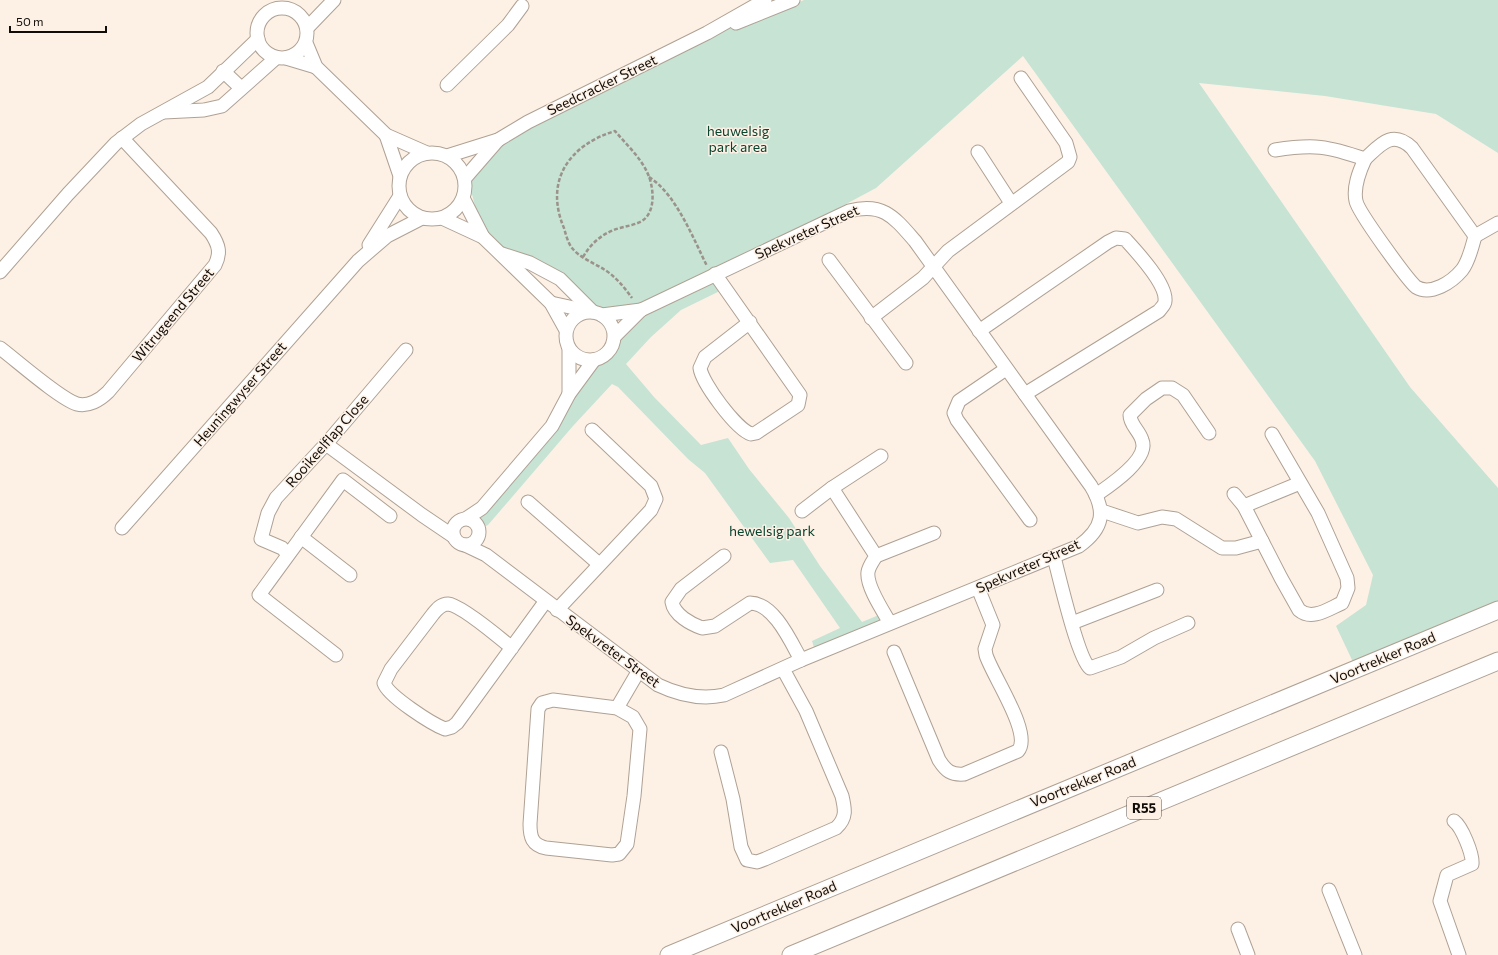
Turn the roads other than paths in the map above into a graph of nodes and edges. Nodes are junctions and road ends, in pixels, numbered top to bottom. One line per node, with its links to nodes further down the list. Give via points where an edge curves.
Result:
1 (334, 0): 6 (street)
2 (765, 0): 7 (street, Seedcracker Street)
3 (793, 0): 7 (street, Seedcracker Street)
4 (291, 4): 6 (street); 8 (street, via 274,9 264,16 258,27)
5 (522, 7): 14 (street, via 508,25)
6 (307, 28): 9 (street)
7 (707, 33): 19 (street, Seedcracker Street, via 528,122)
8 (258, 39): 10 (street, via 264,51); 12 (street)
9 (306, 43): 10 (street, via 294,56); 11 (street)
10 (281, 58): 11 (street); 15 (street)
11 (316, 67): 17 (street)
12 (223, 71): 15 (street); 16 (street, via 202,91)
13 (1021, 78): 29 (street, via 1066,143 1070,157 1065,166)
14 (446, 86)
15 (241, 88): 16 (street, via 227,102 216,108)
16 (163, 112): 18 (street)
17 (386, 135): 22 (street); 25 (street)
18 (122, 138): 39 (street, via 68,194); 49 (street, Witrugeend Street, via 217,241 219,251 215,265 108,392 92,402 76,404)
19 (498, 140): 23 (street, Seedcracker Street); 26 (street, Seedcracker Street)
20 (1275, 150): 24 (street, via 1313,146 1342,151)
21 (978, 152): 29 (street)
22 (427, 153): 23 (street); 25 (street, via 420,154 410,161)
23 (446, 156): 26 (street, via 459,166)
24 (1364, 159): 33 (street, via 1388,140 1406,143); 33 (street, via 1356,186 1357,207 1416,287 1427,291 1435,289 1456,276 1466,264)
25 (400, 176): 27 (street)
26 (465, 178): 28 (street)
27 (400, 196): 30 (street, via 412,213); 37 (street, Heuningwyser Street)
28 (463, 198): 31 (street, via 458,207); 34 (street)
29 (1011, 203): 38 (street, via 948,252)
30 (422, 218): 31 (street); 37 (street, Heuningwyser Street, via 386,236)
31 (442, 218): 34 (street)
32 (1498, 223): 33 (street)
33 (1475, 236)
34 (483, 237): 35 (street)
35 (500, 253): 41 (street); 43 (street, via 530,263 560,279)
36 (829, 260): 44 (street)
37 (358, 261): 74 (street, Heuningwyser Street)
38 (933, 269): 40 (street, Spekvreter Street, via 915,242 895,220 881,210 864,207 849,211); 44 (street); 47 (street, Spekvreter Street)
39 (0, 272)
40 (713, 275): 42 (street, Spekvreter Street); 45 (street)
41 (551, 303): 43 (street); 46 (street)
42 (641, 310): 43 (street, Spekvreter Street); 48 (street, Spekvreter Street)
43 (595, 313): 46 (street, via 575,316); 48 (street, via 612,325)
44 (871, 318): 53 (street)
45 (750, 322): 45 (street, via 795,386 800,399 798,405 751,434 740,427 705,383 700,368 705,357)
46 (566, 330): 50 (street)
47 (979, 331): 54 (street, Spekvreter Street); 56 (street, via 1093,251 1116,238 1125,239 1157,278 1166,299 1159,311)
48 (615, 336): 52 (street, via 609,352)
49 (0, 348)
50 (569, 349): 52 (street, via 581,359); 55 (street)
51 (406, 350): 60 (street, Rooikeelflap Close)
52 (594, 360): 55 (street)
53 (906, 363)
54 (1006, 369): 56 (street, Spekvreter Street); 71 (street, via 958,401 954,413)
55 (569, 394): 72 (street, via 552,426)
56 (1025, 394): 65 (street, Spekvreter Street)
57 (592, 430): 86 (street, via 651,486 656,499 651,510)
58 (1209, 433): 65 (street, via 1178,390 1167,386 1162,388 1130,415 1143,444 1137,461)
59 (1272, 434): 62 (street)
60 (326, 444): 73 (street); 81 (street, Rooikeelflap Close, via 276,498 268,513 261,539 282,548)
61 (881, 456): 63 (street)
62 (1300, 483): 67 (street); 79 (street, via 1329,536 1347,578 1348,588 1342,603 1312,615 1304,614 1299,610)
63 (832, 488): 68 (street); 84 (street)
64 (1234, 494): 67 (street)
65 (1096, 495): 69 (street, Spekvreter Street)
66 (528, 502): 86 (street)
67 (1244, 506): 79 (street)
68 (802, 511)
69 (1102, 511): 79 (street, via 1138,523 1162,517 1176,519 1222,548 1236,548); 85 (street, Spekvreter Street, via 1091,536 1079,546)
70 (390, 516): 77 (street, via 343,480)
71 (1030, 520)
72 (467, 522): 73 (street); 76 (street, via 453,531); 78 (street, via 479,534)
73 (436, 524): 76 (street)
74 (122, 528)
75 (934, 533): 84 (street)
76 (453, 536): 80 (street)
77 (301, 538): 81 (street); 87 (street)
78 (477, 539): 80 (street, via 470,545); 82 (street, Spekvreter Street)
79 (1262, 541)
80 (465, 545): 82 (street, Spekvreter Street)
81 (288, 554): 98 (street, via 259,594)
82 (486, 555): 90 (street, Spekvreter Street)
83 (724, 556): 99 (street, via 681,589 672,602 674,609 702,628 715,626 750,603 760,604 775,618)
84 (876, 556): 93 (street, via 868,571 868,579)
85 (1054, 557): 88 (street, Spekvreter Street); 94 (street)
86 (599, 564): 91 (street)
87 (350, 575)
88 (978, 588): 93 (street, Spekvreter Street); 97 (street, via 992,625 985,649 986,655 1022,737 1022,745 1018,751 964,774 946,770 939,760)
89 (1157, 590): 94 (street)
90 (545, 602): 91 (street, Spekvreter Street); 96 (street)
91 (557, 610): 102 (street, Spekvreter Street)
92 (1498, 610): 108 (main road, Voortrekker Road)
93 (890, 623): 99 (street, Spekvreter Street)
94 (1072, 623): 95 (street, via 1086,664 1092,668)
95 (1188, 623)
96 (512, 648): 96 (street, via 457,607 446,604 433,614 391,669 384,683 390,692 432,722 449,729 458,723)
97 (894, 652)
98 (336, 655)
99 (801, 660): 101 (street, Spekvreter Street)
100 (1498, 661): 109 (main road, R55)
101 (784, 668): 102 (street, Spekvreter Street, via 724,695 703,698 667,689); 104 (street, via 809,716 842,796 845,811 841,823 836,828 765,859 757,862 747,860 741,847 733,799)
102 (638, 672): 103 (street)
103 (617, 708): 103 (street, via 626,712 637,723 641,734 627,844 619,854 612,855 538,846 531,838 530,824 539,705 553,700)
104 (721, 752)
105 (1454, 821): 112 (street, via 1467,843 1472,864 1447,875 1440,901)
106 (1329, 890): 111 (street)
107 (1238, 929): 110 (street)
108 (669, 955)
109 (791, 955)
110 (1248, 955)
111 (1355, 955)
112 (1459, 955)

